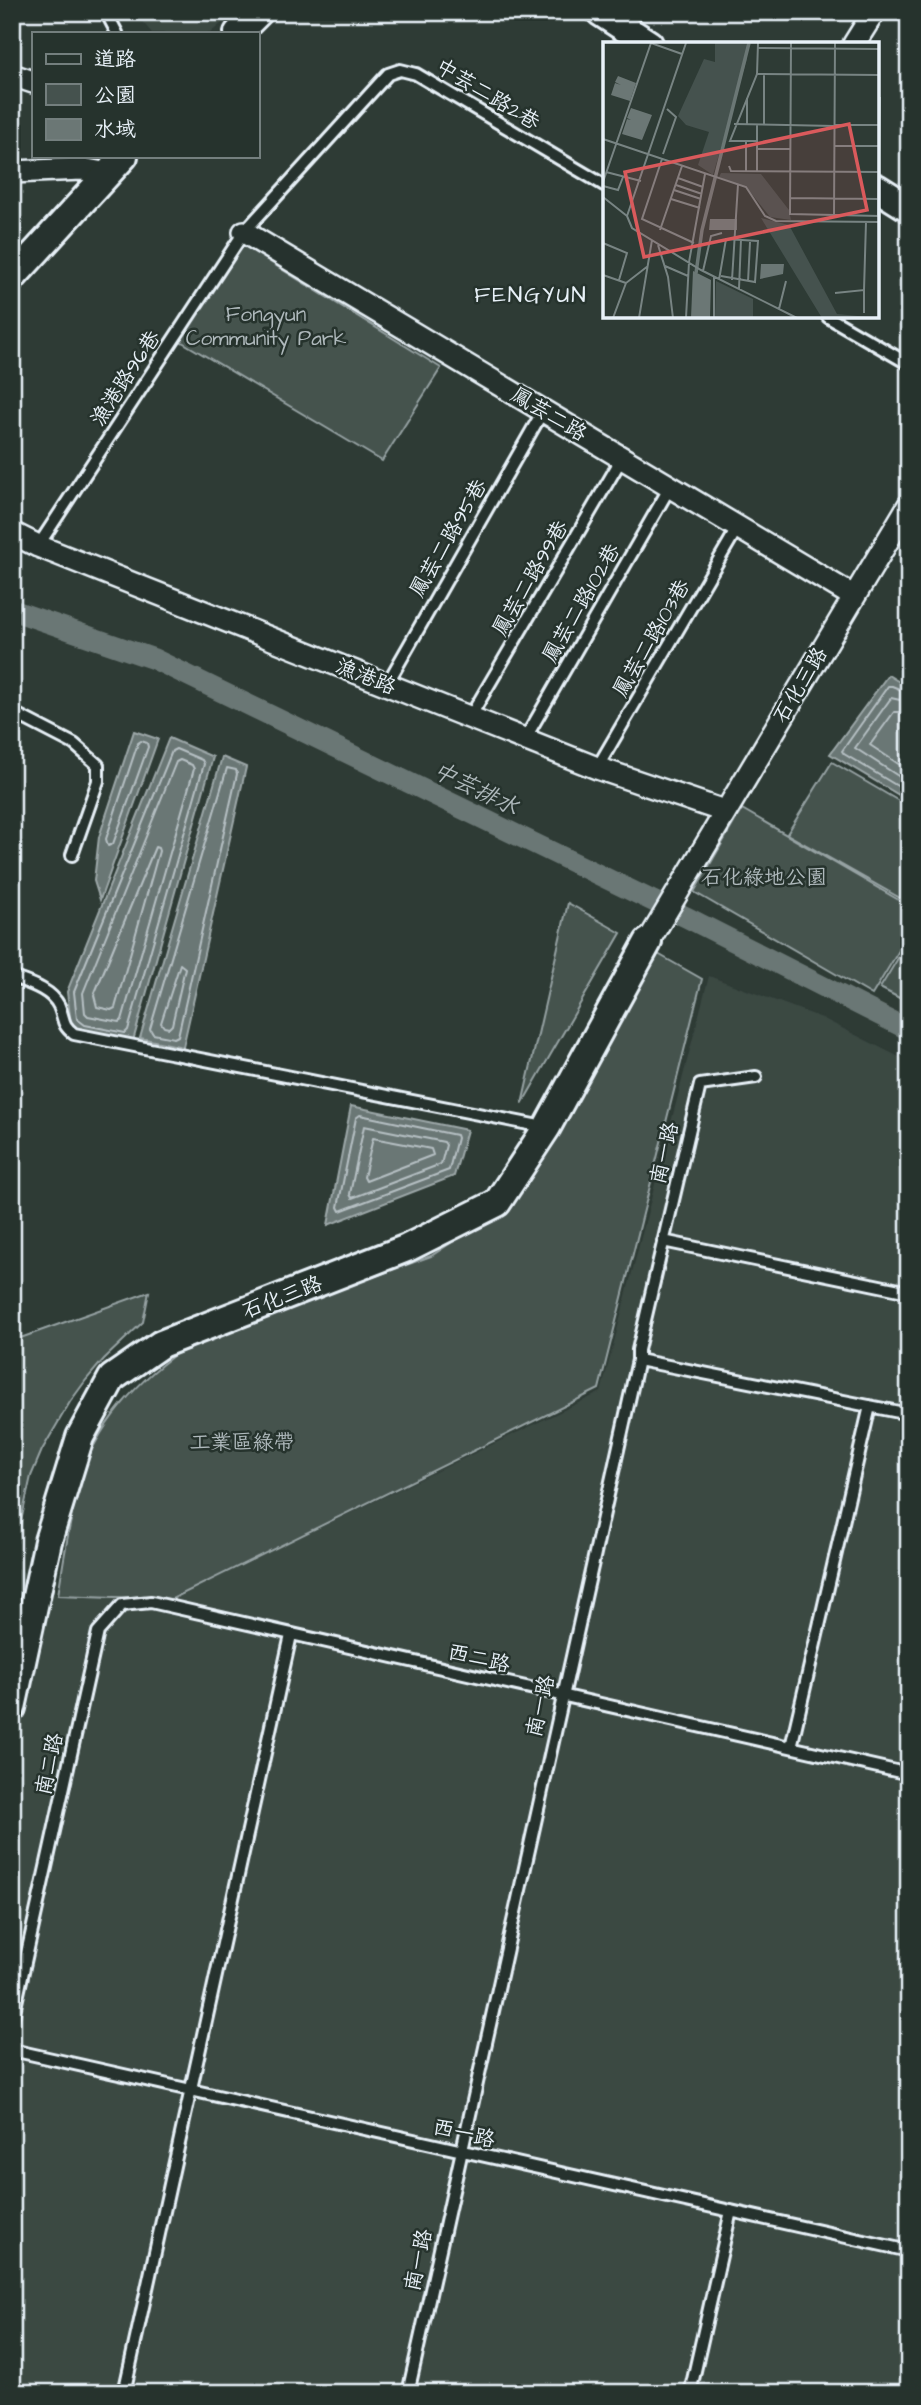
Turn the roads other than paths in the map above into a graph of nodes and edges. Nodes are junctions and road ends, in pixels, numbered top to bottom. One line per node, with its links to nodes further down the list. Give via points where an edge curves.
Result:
1 (106, 12): 5 (lane)
2 (259, 12): 6 (street)
3 (600, 12): 7 (street)
4 (874, 12): 8 (street)
5 (116, 32)
6 (238, 32)
7 (646, 42)
8 (855, 42)
9 (12, 75): 10 (street)
10 (32, 82)
11 (116, 165): 12 (street); 17 (street)
12 (12, 172)
13 (603, 184): 16 (lane, 中芸二路2巷, via 416,74 400,70 388,74)
14 (879, 189): 15 (street)
15 (909, 208)
16 (244, 232): 20 (street, 鳳芸二路); 26 (lane, 漁港路96巷)
17 (12, 278)
18 (830, 318): 19 (lane)
19 (909, 364)
20 (543, 411): 21 (street, 鳳芸二路); 28 (lane, 鳳芸二路95巷)
21 (622, 458): 22 (street, 鳳芸二路); 30 (lane, 鳳芸二路99巷)
22 (670, 487): 24 (street, 鳳芸二路); 31 (lane, 鳳芸二路102巷)
23 (909, 505): 27 (street, 石化三路)
24 (738, 527): 27 (street, 鳳芸二路); 32 (lane, 鳳芸二路103巷)
25 (12, 533): 26 (street, 漁港路)
26 (38, 545): 28 (street, 漁港路)
27 (853, 596): 33 (street, 石化三路)
28 (387, 684): 30 (street, 漁港路)
29 (12, 712): 34 (lane, via 74,744 98,765 98,781)
30 (470, 717): 31 (street, 漁港路)
31 (525, 739): 32 (street, 漁港路)
32 (597, 768): 33 (street, 漁港路)
33 (724, 811): 35 (street, 石化三路)
34 (72, 855)
35 (648, 942): 38 (street, 石化三路)
36 (12, 976): 38 (lane, via 48,993 58,1004 64,1026 74,1034)
37 (757, 1077): 39 (lane, 南一路, via 700,1085)
38 (547, 1128): 47 (street, 石化三路, via 497,1203 407,1248 161,1344 112,1378 80,1437 48,1541)
39 (663, 1241): 40 (lane); 41 (lane, 南一路)
40 (909, 1292)
41 (638, 1360): 42 (lane); 46 (lane, 南一路)
42 (870, 1406): 43 (lane); 48 (lane)
43 (909, 1414)
44 (121, 1605): 45 (lane, 西二路, via 151,1602); 50 (lane, 南二路, via 98,1632)
45 (291, 1635): 46 (lane, 西二路); 52 (lane)
46 (562, 1696): 48 (lane, 西二路); 53 (lane, 南一路)
47 (12, 1708)
48 (791, 1747): 49 (lane, 西二路)
49 (909, 1774)
50 (12, 2021)
51 (12, 2050): 52 (lane, 西一路)
52 (191, 2091): 53 (lane, 西一路); 56 (lane)
53 (461, 2152): 54 (lane, 西一路); 57 (lane, 南一路)
54 (731, 2211): 55 (lane, 西一路); 58 (lane)
55 (909, 2251)
56 (124, 2393)
57 (408, 2393)
58 (690, 2393)

